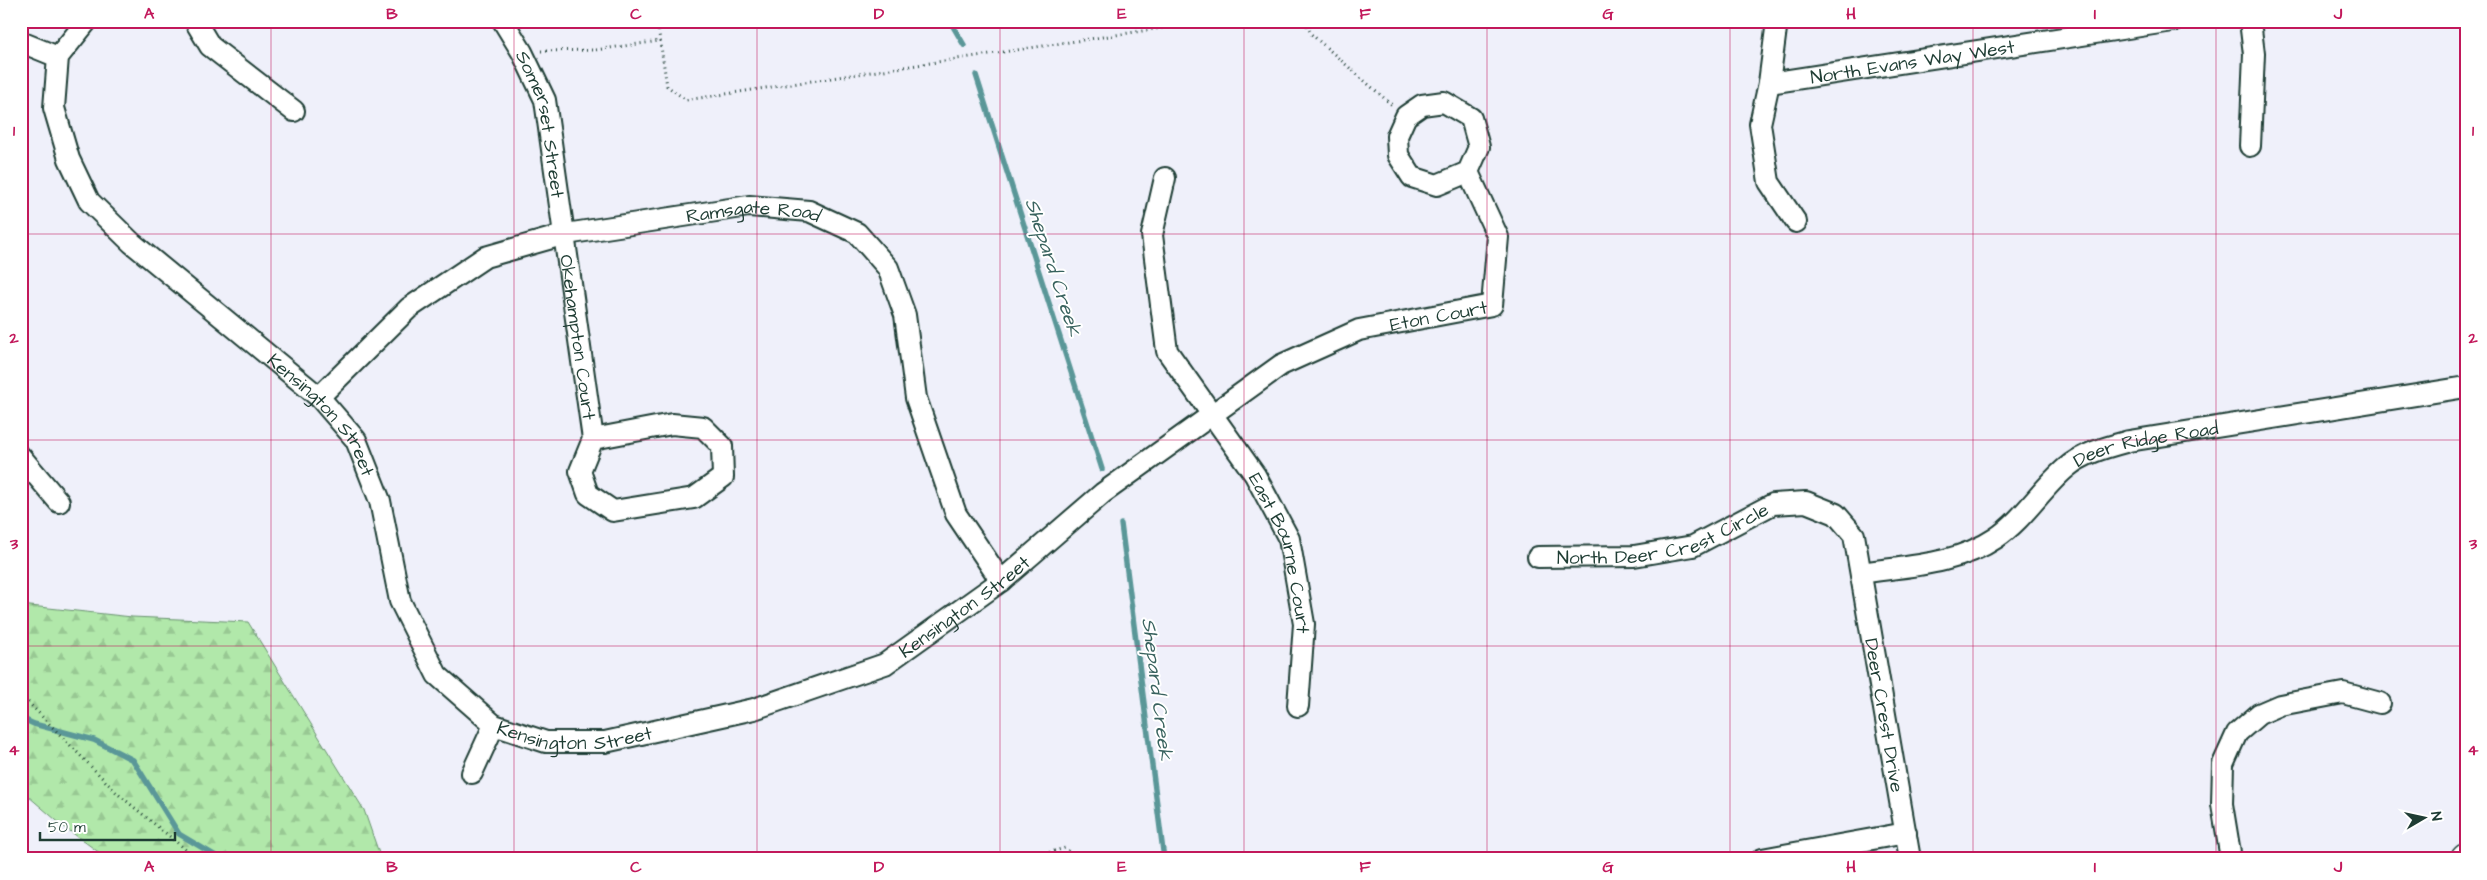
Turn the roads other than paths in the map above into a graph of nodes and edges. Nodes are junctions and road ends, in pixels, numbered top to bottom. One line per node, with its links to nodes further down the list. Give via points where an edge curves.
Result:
1 (87, 21): 8 (street)
2 (195, 21): 10 (street, via 210,46)
3 (504, 21): 15 (street, Somerset Street, via 545,100)
4 (1777, 21): 9 (street)
5 (2173, 21): 9 (street, North Evans Way West)
6 (2250, 21): 11 (street, via 2254,54)
7 (21, 42): 8 (street)
8 (58, 57): 18 (street, Kensington Street, via 54,108 69,159 88,201 132,243)
9 (1769, 83): 14 (street, via 1760,124 1769,182)
10 (294, 112)
11 (2250, 146)
12 (1468, 172): 12 (street, via 1479,147 1471,118 1444,102 1422,105 1406,116 1397,136 1398,155 1412,177 1437,185); 16 (street, Eton Court, via 1498,237 1492,305)
13 (1164, 178): 19 (street, East Bourne Court, via 1152,235 1167,351)
14 (1796, 222)
15 (566, 234): 18 (street, Ramsgate Road, via 485,257 409,308); 20 (street, Okehampton Court); 25 (street, Ramsgate Road, via 749,206 809,211 857,233 888,268 905,315 916,398 956,514)
16 (1359, 330): 19 (street, Kensington Street, via 1281,365)
17 (2466, 387): 24 (street, Deer Ridge Road, via 2129,441 2096,450 2066,467 2018,519 1997,537 1970,553 1939,562)
18 (319, 397): 28 (street, Kensington Street, via 356,440 380,501 400,602 437,675)
19 (1213, 414): 25 (street, Kensington Street, via 1103,493); 27 (street, East Bourne Court, via 1255,475 1289,539 1304,624)
20 (593, 439): 20 (street, Okehampton Court, via 580,471 588,494 613,511 694,498 722,477 722,446 703,427 672,424)
21 (21, 457): 22 (street)
22 (59, 502)
23 (1538, 557): 24 (street, North Deer Crest Circle, via 1634,556 1693,546 1774,504 1806,502 1836,514 1854,535)
24 (1861, 573): 30 (street, Deer Crest Drive)
25 (1001, 581): 28 (street, Kensington Street, via 885,664 754,710 605,742 546,742)
26 (2380, 703): 33 (street, via 2343,693 2280,705 2259,714 2237,733 2223,764 2222,804)
27 (1298, 706)
28 (494, 725): 29 (street)
29 (472, 773)
30 (1906, 833): 31 (street); 32 (street, Deer Crest Drive)
31 (1762, 859)
32 (1910, 859)
33 (2231, 859)

